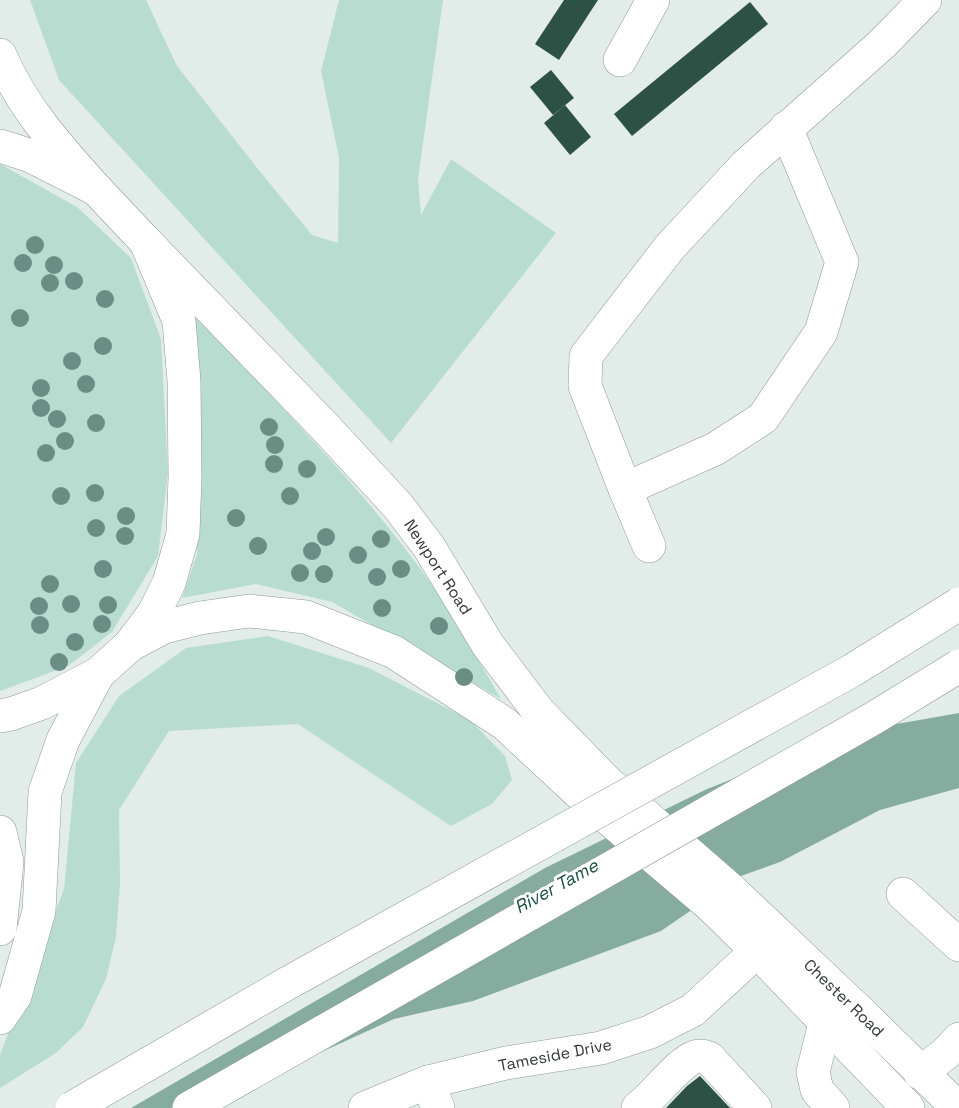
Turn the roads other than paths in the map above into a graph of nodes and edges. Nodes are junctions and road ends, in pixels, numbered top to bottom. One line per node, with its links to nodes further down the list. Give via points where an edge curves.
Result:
1 (653, 0): 4 (main road)
2 (925, 0): 5 (main road, via 882,44)
3 (0, 55): 7 (main road, via 14,85 50,138)
4 (620, 60)
5 (786, 128): 9 (main road, via 669,248 586,356 585,386); 9 (main road, via 842,262 821,332 763,418 716,449)
6 (0, 146): 7 (main road, via 31,156)
7 (96, 189): 8 (main road, Newport Road)
8 (146, 242): 12 (main road, via 179,321 184,381 183,534 169,582 154,613); 16 (main road, Newport Road, via 398,506 429,547 488,645)
9 (625, 489): 10 (main road)
10 (649, 546)
11 (959, 604): 28 (main road, bridge, via 851,671 288,983)
12 (130, 645): 14 (main road); 16 (main road, Newport Road, via 164,627 200,618 249,611 306,617 394,652 505,724)
13 (959, 666): 29 (main road, bridge)
14 (98, 674): 15 (main road, via 42,703); 23 (main road, via 63,740 45,792 39,911 15,996)
15 (0, 716)
16 (599, 792): 19 (main road, Newport Road, bridge)
17 (0, 832): 20 (main road, via 7,862)
18 (903, 894): 21 (main road)
19 (720, 897): 22 (main road, Chester Road); 26 (main road, Chester Road, via 858,1010)
20 (0, 929)
21 (959, 945)
22 (757, 951): 24 (main road, Chester Road); 27 (main road, Tameside Drive, via 693,1010 650,1032 601,1048 507,1063)
23 (0, 1018)
24 (825, 1023): 33 (main road, via 813,1072 817,1090); 34 (main road, Chester Road)
25 (959, 1039): 26 (main road)
26 (920, 1073): 35 (main road, Chester Road)
27 (433, 1095): 30 (main road, Tameside Drive)
28 (72, 1108)
29 (189, 1108)
30 (366, 1108)
31 (638, 1108): 32 (main road, via 683,1064 701,1056 709,1058)
32 (755, 1108)
33 (833, 1108)
34 (908, 1108)
35 (958, 1108)

